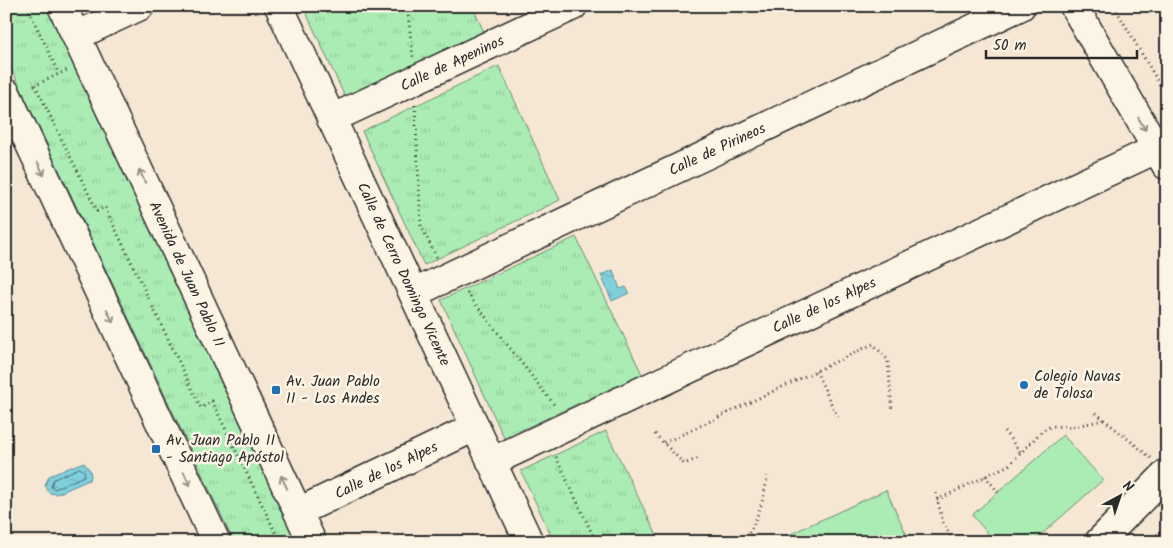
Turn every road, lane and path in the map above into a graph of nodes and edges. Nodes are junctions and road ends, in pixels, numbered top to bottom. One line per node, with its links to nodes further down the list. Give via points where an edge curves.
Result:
1 (27, 6): 12 (path)
2 (62, 6): 10 (street, Avenida de Juan Pablo II)
3 (140, 6): 10 (street)
4 (280, 6): 17 (street, Calle de Cerro Domingo Vicente)
5 (573, 6): 17 (street, Calle de Apeninos)
6 (1020, 6): 20 (street, Calle de Pirineos)
7 (1074, 6): 19 (street, one-way to 19)
8 (1093, 6): 19 (street)
9 (1114, 6): 15 (path)
10 (76, 36): 11 (street, Avenida de Juan Pablo II)
11 (88, 60): 12 (path); 41 (street, Avenida de Juan Pablo II, one-way to 11)
12 (59, 74): 13 (path)
13 (35, 85): 14 (path); 44 (path, via 97,211 105,207 201,408 212,401)
14 (7, 95): 18 (street)
15 (1167, 97)
16 (415, 106): 20 (path, via 422,226 438,259)
17 (331, 119): 21 (street, Calle de Cerro Domingo Vicente)
18 (17, 145): 43 (street, one-way to 43)
19 (1164, 147): 28 (street, Calle de los Alpes)
20 (452, 274): 21 (street, Calle de Pirineos); 28 (path)
21 (414, 293): 27 (street, Calle de Cerro Domingo Vicente)
22 (816, 371): 23 (path, via 873,344 888,360); 25 (path); 31 (path)
23 (892, 411)
24 (1096, 412): 26 (path)
25 (838, 418)
26 (1104, 420): 32 (path, via 1071,427 1051,426); 35 (path)
27 (475, 427): 34 (street, Calle de Cerro Domingo Vicente); 41 (street, Calle de los Alpes)
28 (557, 431): 34 (street, Calle de los Alpes); 47 (path)
29 (1004, 431): 32 (path)
30 (655, 434): 31 (path)
31 (664, 443): 33 (path, via 684,464)
32 (1021, 453): 37 (path, via 1009,464)
33 (699, 458)
34 (491, 462): 46 (street, Calle de Cerro Domingo Vicente)
35 (1161, 467): 50 (street)
36 (768, 476): 48 (path, via 764,501)
37 (985, 476): 38 (path); 40 (path)
38 (998, 492)
39 (936, 493): 40 (path)
40 (937, 500): 49 (path, via 943,523)
41 (298, 512): 45 (street, Avenida de Juan Pablo II)
42 (1167, 524): 51 (path)
43 (216, 542)
44 (280, 542)
45 (312, 542)
46 (529, 542)
47 (596, 542)
48 (744, 542)
49 (954, 542)
50 (1099, 542)
51 (1150, 542)

